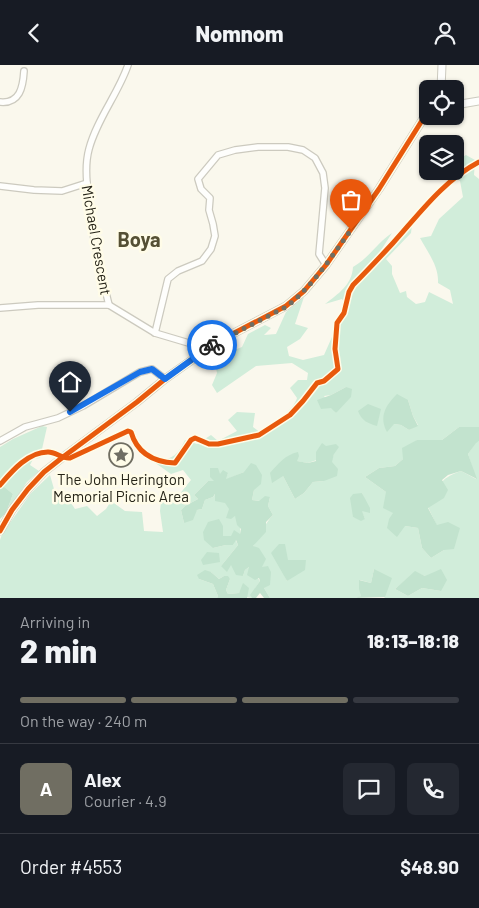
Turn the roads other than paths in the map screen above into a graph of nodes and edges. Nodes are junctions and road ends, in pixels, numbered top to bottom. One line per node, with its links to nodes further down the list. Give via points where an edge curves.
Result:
1 (128, 65): 10 (street, Michael Crescent, via 88,150)
2 (440, 65): 4 (street); 5 (street)
3 (24, 71): 7 (street, via 16,99)
4 (438, 80)
5 (441, 80)
6 (479, 101): 8 (street)
7 (0, 102)
8 (464, 103)
9 (420, 125): 12 (street)
10 (87, 183): 11 (street, via 62,191); 13 (street, Michael Crescent, via 88,207)
11 (0, 185)
12 (326, 265): 15 (street, via 318,254 324,181 315,158 304,150 288,147 251,148 218,155 198,179 201,189 210,198 209,210 215,236 211,249 202,261 168,279); 16 (street, via 286,307)
13 (109, 305): 14 (street); 15 (street)
14 (0, 308)
15 (155, 333): 16 (street, via 192,343)
16 (202, 352): 17 (street)
17 (165, 379): 18 (street, via 152,369 140,372 83,406 25,427); 19 (street, via 44,472)
18 (0, 441)
19 (0, 531)

